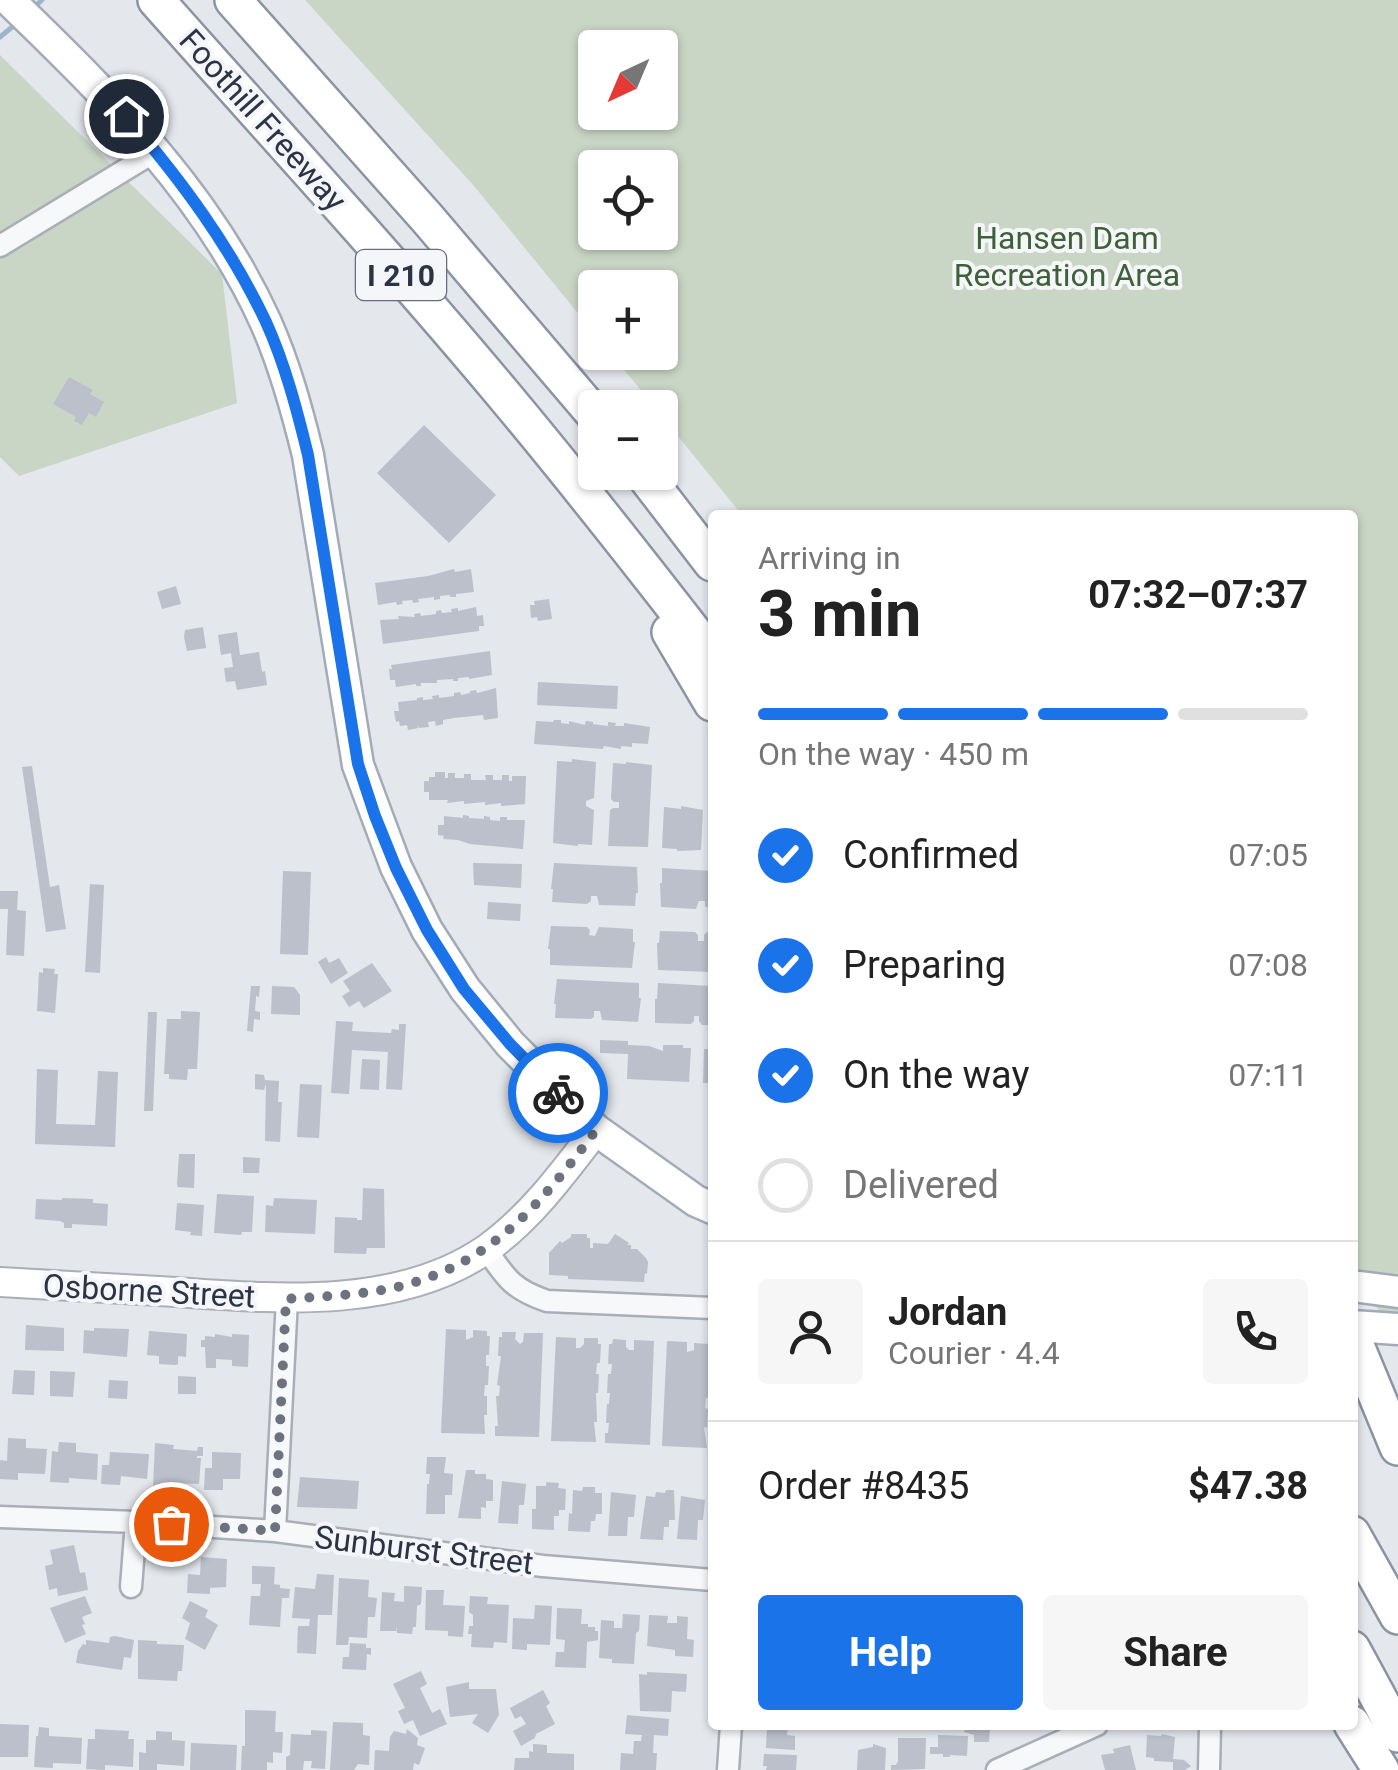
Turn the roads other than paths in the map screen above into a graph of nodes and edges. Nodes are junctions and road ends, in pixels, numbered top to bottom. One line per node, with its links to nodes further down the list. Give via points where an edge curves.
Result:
1 (9, 0): 4 (main road)
2 (156, 0): 9 (highway, Foothill Freeway / I 210, via 396,268)
3 (233, 0): 6 (highway, Foothill Freeway / I 210)
4 (156, 150): 5 (street); 14 (main road, via 228,250 283,366 308,455 358,764 396,868 464,989)
5 (0, 246)
6 (578, 391)
7 (656, 490): 11 (highway)
8 (670, 490): 10 (highway)
9 (611, 526): 12 (highway, Foothill Freeway / I 210); 13 (highway)
10 (708, 534)
11 (708, 558)
12 (708, 651)
13 (708, 696)
14 (596, 1130): 15 (main road); 16 (main road, Osborne Street, via 560,1178)
15 (708, 1206)
16 (486, 1249): 20 (main road, Osborne Street, via 408,1284); 21 (street, via 507,1279 546,1302)
17 (0, 1282): 20 (main road, Osborne Street)
18 (1358, 1287): 19 (main road)
19 (1398, 1292)
20 (286, 1299): 28 (street)
21 (708, 1308)
22 (1358, 1326): 23 (main road)
23 (1398, 1329)
24 (1358, 1350): 25 (highway)
25 (1398, 1447)
26 (0, 1516): 27 (street, Sunburst Street)
27 (136, 1522): 28 (street, Sunburst Street); 31 (street)
28 (275, 1531): 30 (street, Sunburst Street)
29 (1358, 1545): 32 (highway)
30 (708, 1580)
31 (131, 1586)
32 (1398, 1616)
33 (1358, 1660): 38 (highway)
34 (730, 1730): 39 (street)
35 (1086, 1730): 40 (street)
36 (1210, 1730): 41 (street)
37 (1356, 1730): 42 (highway)
38 (1398, 1734)
39 (728, 1770)
40 (997, 1770)
41 (1209, 1770)
42 (1381, 1770)

